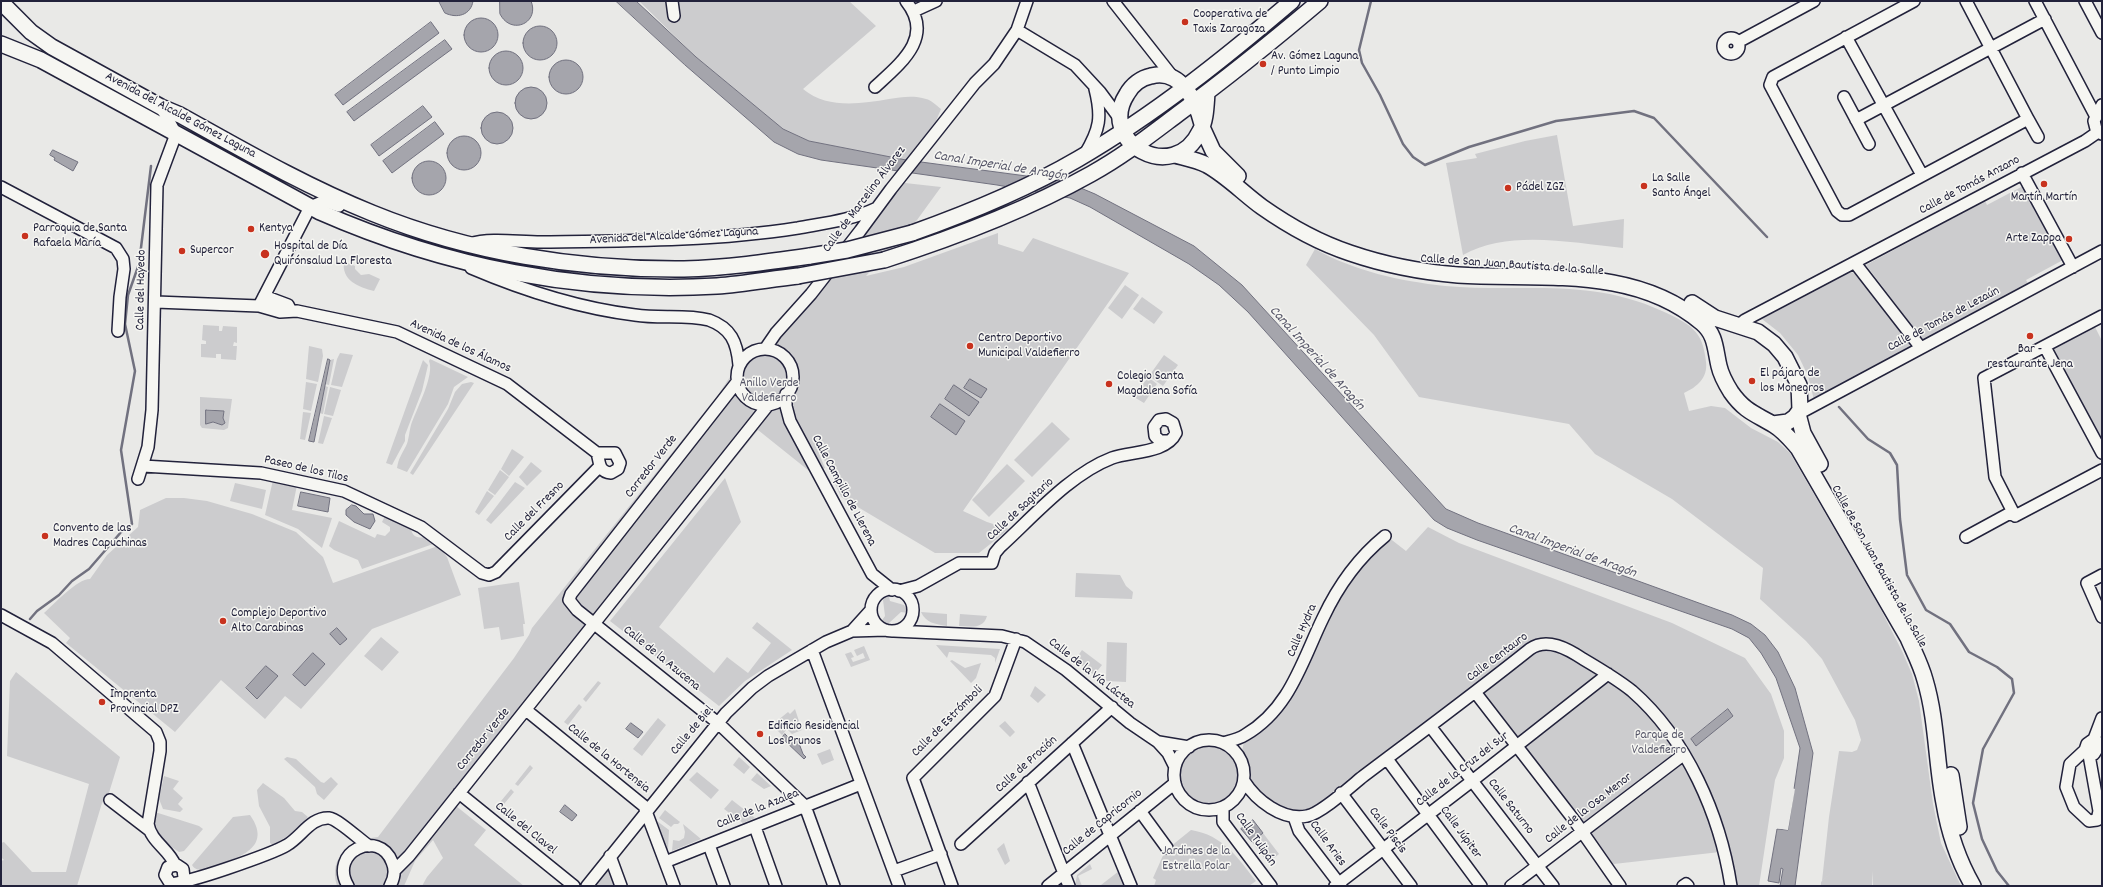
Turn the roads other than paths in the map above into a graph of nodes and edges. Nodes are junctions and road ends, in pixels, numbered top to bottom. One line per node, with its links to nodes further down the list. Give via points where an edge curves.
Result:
1 (672, 1): 16 (street)
2 (906, 1): 14 (street)
3 (936, 1): 14 (street)
4 (1027, 1): 15 (street, Calle de Marcelino Álvarez)
5 (1113, 1): 24 (street)
6 (1292, 1): 28 (main road, Avenida del Alcalde Gómez Laguna)
7 (1320, 1): 29 (main road, Avenida del Alcalde Gómez Laguna)
8 (1814, 1): 21 (street)
9 (1914, 1): 20 (street)
10 (1966, 1): 23 (street)
11 (2035, 1): 17 (street)
12 (2085, 1): 19 (street)
13 (1, 2): 34 (main road, Avenida del Alcalde Gómez Laguna, via 31,32 52,47)
14 (914, 11): 26 (street, via 918,29 912,48 901,63)
15 (1021, 13): 18 (street, Calle de Marcelino Álvarez); 25 (street, Calle de Marcelino Álvarez)
16 (674, 16)
17 (2045, 19): 23 (street); 35 (street)
18 (1017, 30): 25 (street, Calle de Marcelino Álvarez, via 994,64); 27 (street, via 1070,61 1082,71)
19 (2102, 33)
20 (1846, 37): 32 (street); 48 (street, via 1772,77 1770,85 1837,211 1842,215 1848,215)
21 (1738, 42)
22 (1, 44): 41 (main road, Avenida del Alcalde Gómez Laguna, via 41,60)
23 (1991, 49): 32 (street); 36 (street)
24 (1172, 76): 28 (main road); 38 (main road, via 1154,75 1138,81 1124,99)
25 (975, 83): 51 (street, Calle de Marcelino Álvarez)
26 (875, 87)
27 (1095, 88): 38 (street); 46 (street, via 1100,110 1099,124 1094,138)
28 (1184, 88): 31 (main road); 38 (main road, Avenida del Alcalde Gómez Laguna)
29 (1207, 93): 31 (main road, Avenida del Alcalde Gómez Laguna); 39 (main road)
30 (1844, 97): 37 (street)
31 (1195, 102): 39 (main road); 44 (main road, Avenida del Alcalde Gómez Laguna)
32 (1883, 105): 37 (street); 48 (street)
33 (2102, 105): 35 (street)
34 (161, 107): 41 (street); 52 (main road, Avenida del Alcalde Gómez Laguna, via 314,187)
35 (2095, 115): 40 (street, via 2094,123)
36 (2028, 119): 42 (street); 48 (street)
37 (1856, 120): 43 (street)
38 (1122, 125): 44 (main road); 46 (main road, Avenida del Alcalde Gómez Laguna)
39 (1202, 125): 45 (main road, via 1188,147); 61 (main road, Calle de San Juan Bautista de la Salle, via 1213,151 1236,174 1290,213 1341,239 1384,253 1425,262 1576,268 1618,273 1659,286 1714,318)
40 (2100, 133): 47 (street, Calle de Tomás Anzano)
41 (176, 134): 50 (main road, Avenida del Alcalde Gómez Laguna); 59 (street, Calle del Hayedo, via 157,185)
42 (2038, 137)
43 (1869, 144)
44 (1134, 147): 45 (main road, via 1151,156); 55 (main road, Avenida del Alcalde Gómez Laguna, bridge, via 1092,174 1007,216 954,237 884,260 798,276 717,286 641,286 569,282 496,270)
45 (1175, 155): 64 (main road, Calle de San Juan Bautista de la Salle, via 1208,166 1289,224 1349,253 1398,267 1429,272 1474,276 1566,277 1601,280 1628,286 1663,299 1693,316 1709,330)
46 (1080, 158): 53 (main road, Avenida del Alcalde Gómez Laguna, bridge, via 984,205 912,233 847,250 810,256 730,266 685,269 634,268 552,260)
47 (2022, 173): 56 (street, Calle de Tomás Anzano); 57 (street)
48 (1922, 175)
49 (1, 187): 62 (street, via 116,248 123,259 124,269)
50 (310, 207): 52 (street, Avenida del Alcalde Gómez Laguna, via 327,201 359,214); 55 (main road, Avenida del Alcalde Gómez Laguna, via 369,232); 58 (street)
51 (877, 207): 53 (street, Avenida del Alcalde Gómez Laguna, via 862,215 842,220 727,237 542,242 484,240); 63 (street, Calle de Marcelino Álvarez, via 811,294)
52 (371, 213): 53 (main road, Avenida del Alcalde Gómez Laguna)
53 (469, 244)
54 (2102, 252): 57 (street, Calle de Tomás de Lezaún)
55 (441, 255): 69 (street, Avenida del Alcalde Gómez Laguna, via 523,289 587,308 637,316 709,320 718,323 732,335 736,343)
56 (1855, 263): 61 (street, Calle de Tomás Anzano); 66 (street)
57 (2073, 267): 66 (street, Calle de Tomás de Lezaún)
58 (261, 301): 59 (street, Avenida de los Álamos); 79 (street, Avenida de los Álamos, via 288,305 291,311 397,332 507,384)
59 (156, 302): 81 (street, Calle del Hayedo, via 152,410)
60 (2102, 316): 65 (street)
61 (1738, 325): 64 (main road, via 1723,336); 73 (main road, Calle de San Juan Bautista de la Salle, via 1767,338 1785,357 1798,385 1801,401)
62 (118, 331)
63 (776, 332): 67 (street, Calle de Marcelino Álvarez); 68 (street)
64 (1716, 347): 75 (main road, Calle de San Juan Bautista de la Salle, via 1721,372 1731,392 1752,414)
65 (2044, 347): 80 (street); 85 (street, via 1984,378 1995,477)
66 (1921, 348): 73 (street, Calle de Tomás de Lezaún)
67 (764, 349): 68 (street); 69 (street, via 749,354)
68 (776, 351): 71 (street, via 785,358 792,372 792,380)
69 (739, 365): 70 (street)
70 (737, 382): 72 (street, via 747,398 757,403); 98 (street, Corredor Verde, via 569,596 568,600 572,606)
71 (786, 394): 72 (street, Corredor Verde); 74 (street, Calle Campillo de Llerena)
72 (770, 404): 74 (street, Calle Campillo de Llerena); 98 (street, Corredor Verde)
73 (1798, 414): 75 (main road, via 1788,422); 184 (main road, Calle de San Juan Bautista de la Salle, via 1807,441 1898,597 1924,650 1941,708 1959,828 1969,856)
74 (790, 421): 88 (street, Calle Campillo de Llerena)
75 (1773, 424): 183 (main road, Calle de San Juan Bautista de la Salle, via 1791,439 1807,461 1894,612 1917,658 1932,711 1950,830 1956,850)
76 (1153, 433): 77 (street, via 1157,439); 77 (street, via 1154,426 1159,420 1170,420 1175,426 1176,433); 78 (street)
77 (1168, 442): 78 (street, Calle de Sagitario)
78 (1146, 451): 91 (street, Calle de Sagitario, via 1113,457 1078,476 995,553 992,563 959,563)
79 (597, 453): 82 (street); 82 (street, via 612,452 620,459 620,466 611,473 604,472)
80 (2102, 453)
81 (143, 466): 84 (street, Calle del Hayedo); 89 (street, Paseo de los Tilos, via 261,473 344,491 421,527 482,573)
82 (600, 466): 89 (street, Calle del Fresno, via 496,572)
83 (2102, 470): 85 (street, via 2015,516)
84 (138, 479)
85 (2012, 512): 87 (street)
86 (1385, 536): 112 (street, Calle Hydra, via 1362,558 1336,593 1288,694)
87 (1966, 537)
88 (872, 574): 92 (street, Calle Campillo de Llerena); 93 (street, Calle Campillo de Llerena)
89 (489, 575)
90 (2102, 575): 97 (street, via 2087,583)
91 (918, 586): 92 (street, Calle de Sagitario); 94 (street)
92 (896, 590): 93 (street, via 884,591); 94 (street, via 904,594)
93 (875, 599): 95 (street)
94 (912, 607): 99 (street, via 907,624); 101 (street, via 923,626)
95 (871, 610): 99 (street, via 874,620); 100 (street, Calle de Biel)
96 (1, 615): 142 (street, via 45,638 156,732 160,750 148,817)
97 (2102, 616)
98 (594, 624): 108 (street, Corredor Verde); 110 (street, Calle de la Azucena)
99 (890, 630): 100 (street, Calle de Biel); 101 (street, Calle de Biel)
100 (852, 631): 104 (street, Calle de Biel)
101 (934, 632): 102 (street, Calle de Biel)
102 (1002, 636): 103 (street, Calle de la Vía Láctea)
103 (1016, 639): 107 (street, Calle de la Vía Láctea, via 1040,650); 150 (street, Calle de Estrómboli, via 995,696 913,778)
104 (812, 650): 110 (street, Calle de Biel, via 752,688); 128 (street)
105 (1608, 674): 106 (street, Calle Centauro, via 1578,655 1545,643 1530,649); 117 (street, Calle de la Cruz del Sur); 120 (street, Calle Centauro, via 1638,697 1660,721)
106 (1475, 692): 111 (street, Calle Centauro); 117 (street)
107 (1112, 707): 113 (street, Calle de la Vía Láctea); 115 (street, Calle de Proción)
108 (526, 710): 129 (street, Corredor Verde); 136 (street, Calle de la Hortensia, via 640,801)
109 (2102, 718): 114 (street)
110 (718, 723): 134 (street, Calle de la Azucena); 136 (street, Calle de Biel)
111 (1430, 726): 122 (street, Calle Centauro); 126 (street, Calle Saturno)
112 (1245, 735): 116 (street, Calle Hydra); 121 (street)
113 (1158, 742): 118 (street, Calle de la Vía Láctea); 123 (street, Calle de la Vía Láctea)
114 (2099, 742): 119 (street, via 2087,744)
115 (1072, 743): 125 (street, Calle de Proción); 144 (street)
116 (1223, 743): 118 (street, via 1209,741); 121 (street)
117 (1517, 746): 126 (street, Calle de la Cruz del Sur); 143 (street)
118 (1189, 747): 123 (street, via 1180,756)
119 (2087, 752): 119 (street, via 2070,764 2066,787 2074,807 2089,821 2098,820 2099,811)
120 (1684, 754): 143 (street, Calle de la Osa Menor); 182 (street, Calle Centauro, via 1714,816)
121 (1238, 756): 124 (street, via 1243,768)
122 (1387, 759): 130 (street, Calle Centauro); 138 (street, Calle Júpiter)
123 (1176, 768): 127 (street)
124 (1244, 781): 132 (street); 133 (street)
125 (1028, 782): 145 (street, Calle de Proción); 158 (street)
126 (1472, 782): 138 (street, Calle de la Cruz del Sur); 154 (street, Calle Saturno)
127 (1176, 783): 135 (street, via 1181,795 1190,804 1209,810); 137 (street, Calle de Capricornio)
128 (861, 784): 134 (street, Calle de la Azalea); 156 (street)
129 (459, 793): 155 (street, Corredor Verde); 164 (street, Calle del Clavel)
130 (1341, 793): 139 (street, Calle Centauro, via 1313,814); 149 (street, Calle Piscis)
131 (110, 800): 142 (street)
132 (1234, 800): 133 (street, via 1246,798); 135 (street)
133 (1261, 801): 139 (street)
134 (805, 806): 140 (street, Calle de la Azalea); 170 (street, Calle de la Azucena)
135 (1223, 808): 176 (street, Calle Tulipán, via 1223,822)
136 (647, 811): 152 (street, Calle de Biel); 153 (street, Calle de la Hortensia)
137 (1140, 811): 144 (street, Calle de Capricornio); 148 (street)
138 (1429, 815): 149 (street, Calle de la Cruz del Sur); 178 (street, Calle Júpiter)
139 (1294, 817): 161 (street, Calle Aries, via 1299,831)
140 (755, 827): 146 (street, Calle de la Azalea); 169 (street)
141 (345, 828): 147 (street); 151 (street); 159 (street, via 332,818 317,820 283,848)
142 (149, 830): 157 (street, via 160,845)
143 (1582, 832): 154 (street, Calle de la Osa Menor); 181 (street)
144 (1109, 836): 158 (street, Calle de Capricornio); 175 (street)
145 (961, 844)
146 (709, 845): 153 (street, Calle de la Azalea); 168 (street)
147 (369, 846): 151 (street, via 360,847); 155 (street, via 385,852 392,860)
148 (1167, 848)
149 (1384, 850): 161 (street, Calle de la Cruz del Sur); 177 (street, Calle Piscis)
150 (941, 854): 156 (street); 172 (street)
151 (348, 856): 162 (street, via 343,872)
152 (610, 856): 165 (street, Calle de Biel); 166 (street)
153 (665, 862): 167 (street, Calle de la Hortensia)
154 (1538, 866): 179 (street, Calle de la Osa Menor); 180 (street, Calle Saturno)
155 (394, 871): 163 (street)
156 (894, 871): 171 (street)
157 (170, 873): 159 (street); 160 (street, via 170,883); 160 (street, via 184,878)
158 (1063, 873): 173 (street, Calle de Capricornio); 174 (street)
159 (207, 874): 160 (street)
160 (178, 885)
161 (1338, 885)
162 (348, 886)
163 (390, 886)
164 (574, 886)
165 (587, 886)
166 (621, 886)
167 (674, 886)
168 (724, 886)
169 (776, 886)
170 (834, 886)
171 (899, 886)
172 (952, 886)
173 (1048, 886)
174 (1069, 886)
175 (1131, 886)
176 (1271, 886)
177 (1411, 886)
178 (1481, 886)
179 (1511, 886)
180 (1553, 886)
181 (1620, 886)
182 (1731, 886)
183 (1973, 886)
184 (1985, 886)

